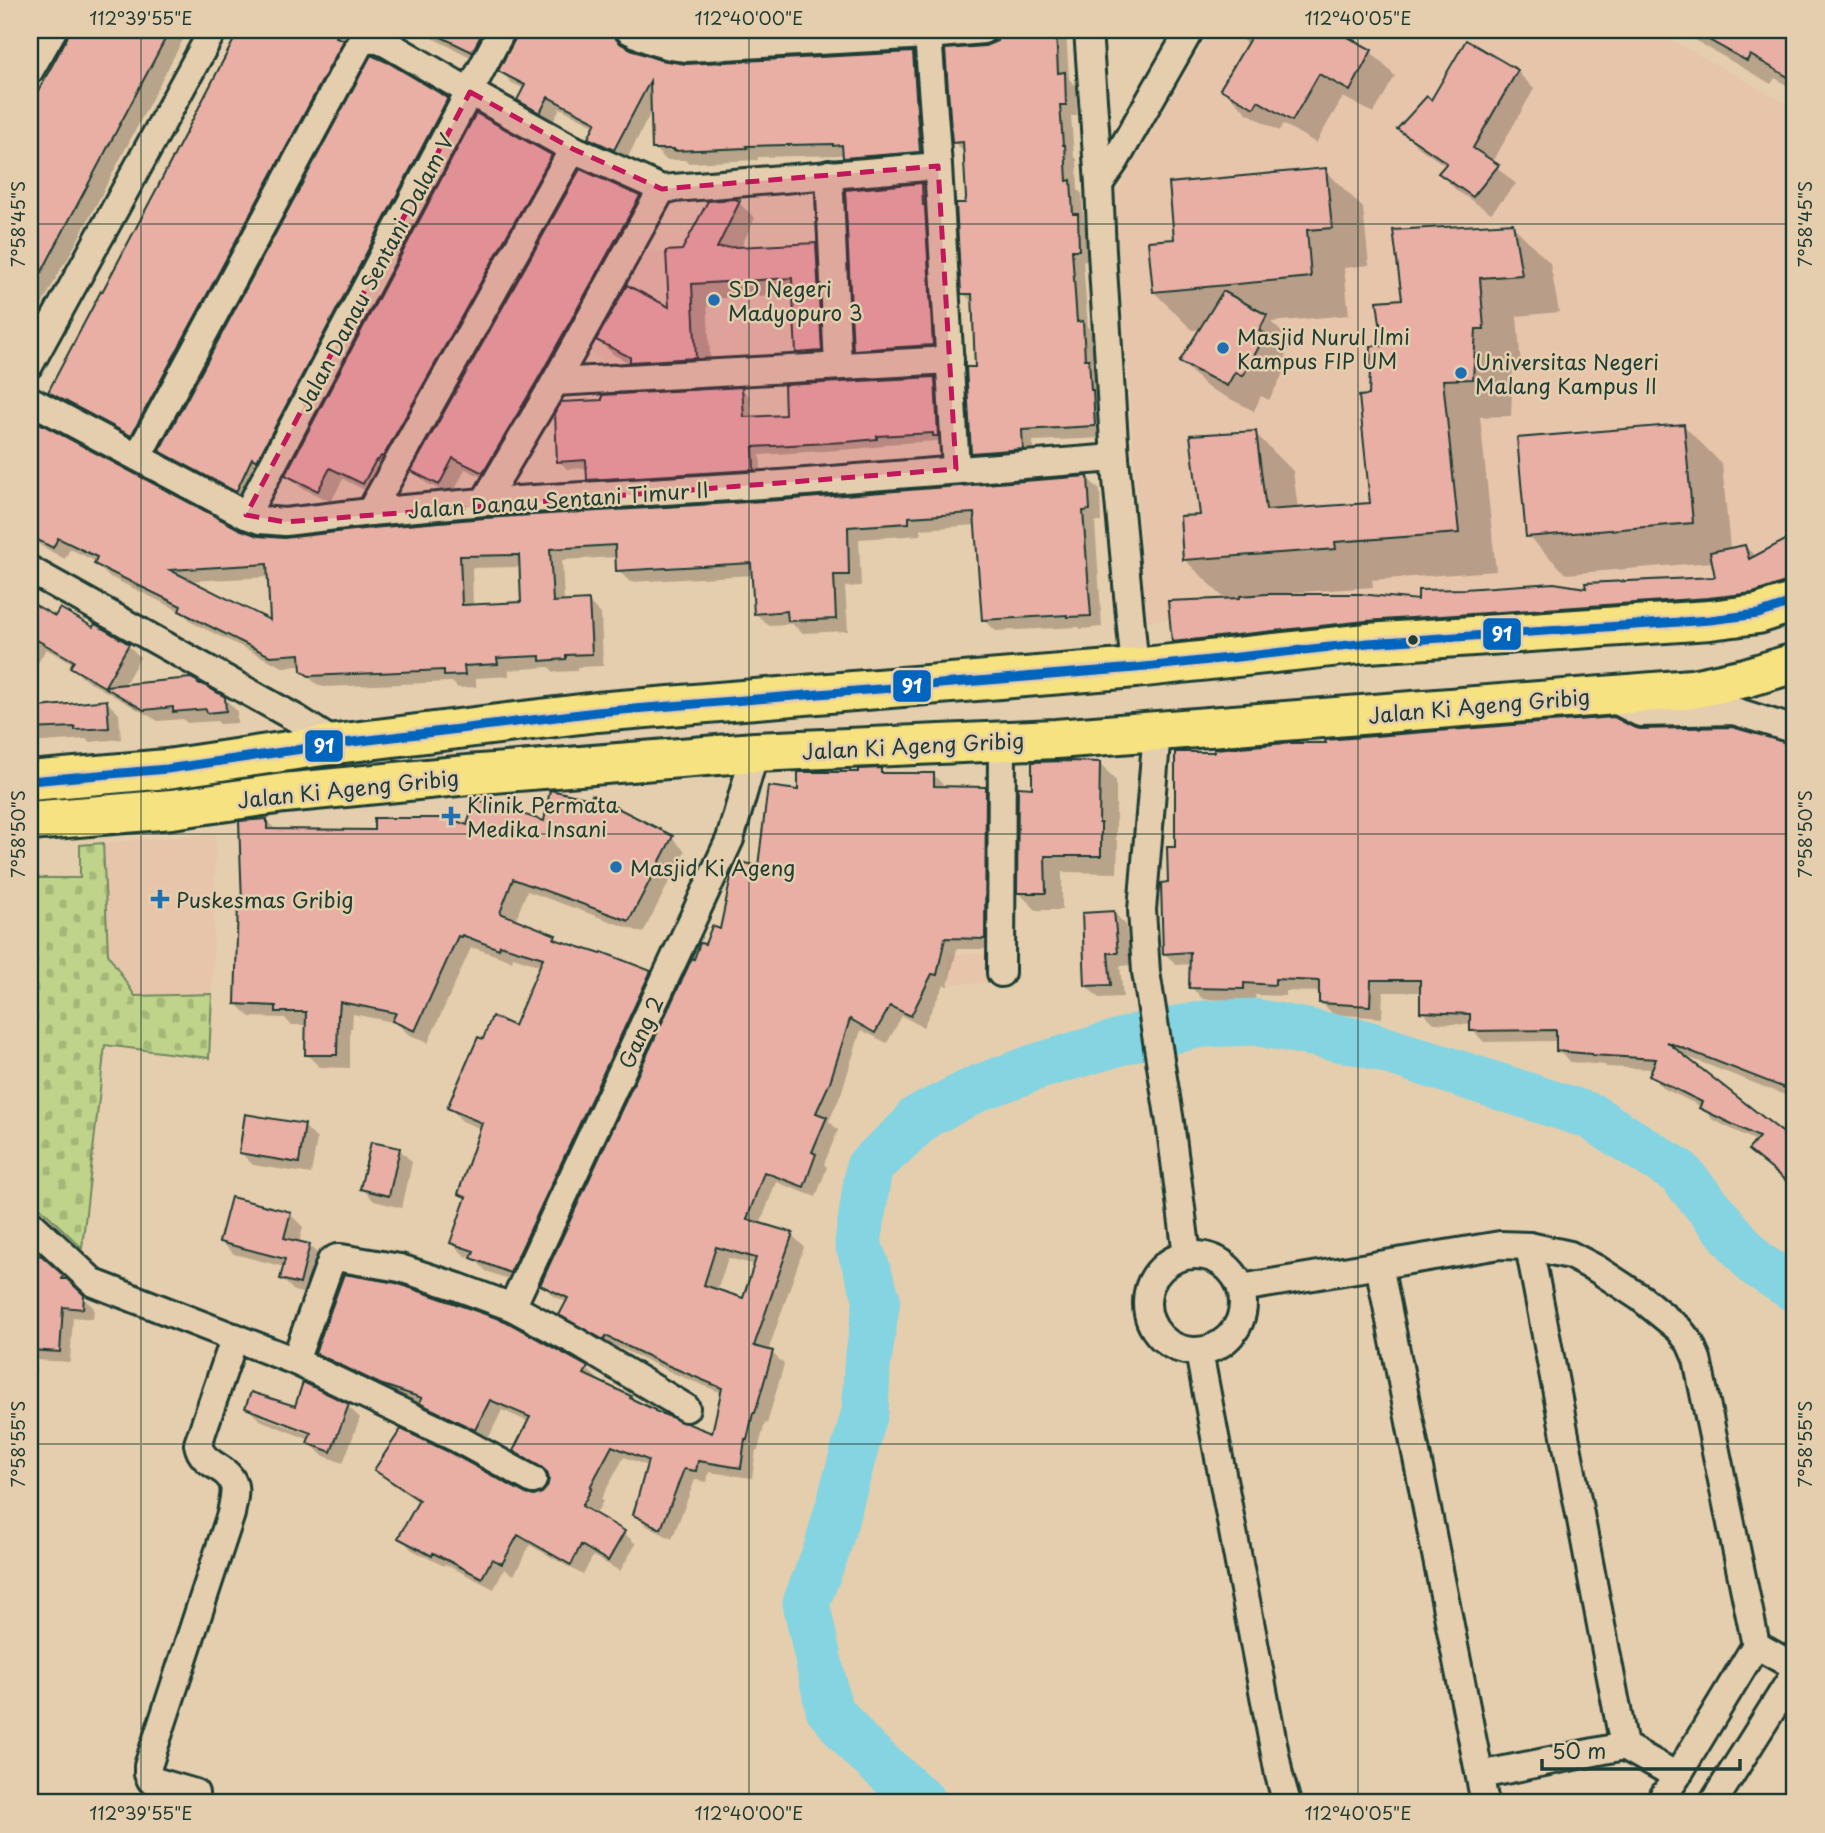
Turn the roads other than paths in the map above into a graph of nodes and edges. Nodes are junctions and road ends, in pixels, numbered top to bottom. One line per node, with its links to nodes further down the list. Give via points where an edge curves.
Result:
1 (53, 30): 9 (street)
2 (213, 30): 17 (street)
3 (502, 30): 10 (street, Jalan Danau Sentani Dalam V)
4 (629, 30): 8 (street, via 648,41 687,48)
5 (984, 30): 8 (street)
6 (1088, 30): 14 (street)
7 (1190, 30): 14 (street)
8 (928, 34): 12 (street)
9 (30, 70)
10 (470, 93): 11 (street); 21 (street, via 380,41 362,41); 26 (street, Jalan Danau Sentani Dalam V)
11 (573, 149): 15 (street); 25 (street)
12 (938, 166): 13 (street); 16 (street)
13 (829, 174): 15 (street); 18 (street)
14 (1099, 184): 22 (street)
15 (663, 189): 19 (street)
16 (950, 360): 18 (street); 23 (street)
17 (30, 364)
18 (838, 366): 19 (street)
19 (555, 382): 24 (street)
20 (30, 400): 21 (street, Jalan Danau Sentani Timur II)
21 (138, 456): 26 (street, Jalan Danau Sentani Timur II)
22 (1115, 458): 23 (street, Jalan Danau Sentani Timur II); 30 (street)
23 (956, 469): 24 (street, Jalan Danau Sentani Timur II)
24 (484, 502): 25 (street, Jalan Danau Sentani Timur II)
25 (370, 512): 26 (street, Jalan Danau Sentani Timur II, via 285,522)
26 (246, 515)
27 (30, 570): 36 (street)
28 (1795, 602): 30 (main road, Jalan Ki Ageng Gribig, via 1758,614 1710,620 1368,643)
29 (1795, 663): 32 (main road, Jalan Ki Ageng Gribig, via 1692,689)
30 (1135, 668): 31 (main road, Jalan Ki Ageng Gribig)
31 (853, 692): 36 (main road, Jalan Ki Ageng Gribig, via 597,712); 37 (main road)
32 (1605, 695): 33 (street, via 1640,713 1734,711); 34 (main road, Jalan Ki Ageng Gribig)
33 (1795, 730)
34 (1157, 731): 35 (main road, Jalan Ki Ageng Gribig); 44 (street, via 1142,910 1146,972)
35 (1002, 740): 37 (main road, Jalan Ki Ageng Gribig); 41 (street)
36 (336, 744): 39 (main road, Jalan Ki Ageng Gribig, via 167,769)
37 (856, 748): 38 (main road, Jalan Ki Ageng Gribig)
38 (755, 752): 40 (main road, Jalan Ki Ageng Gribig, via 441,778); 47 (street, Gang 2, via 730,839)
39 (30, 781)
40 (30, 821)
41 (1000, 973)
42 (30, 1223): 48 (street, via 94,1283)
43 (1529, 1246): 45 (street, via 1500,1245); 53 (street, via 1570,1255 1597,1269 1641,1298 1690,1343); 56 (street)
44 (1187, 1255): 46 (street, via 1214,1258 1236,1276); 49 (street, via 1159,1271 1146,1301 1148,1317 1167,1343)
45 (1379, 1265): 46 (street); 58 (street)
46 (1241, 1288): 49 (street, via 1244,1303 1236,1331 1213,1349)
47 (512, 1307): 50 (street, via 400,1268 337,1258 330,1265); 51 (street)
48 (236, 1338): 50 (street); 60 (street, via 198,1444 202,1456 224,1471 235,1486 231,1514 148,1766 151,1780)
49 (1199, 1352): 57 (street)
50 (295, 1361): 52 (street)
51 (686, 1408)
52 (533, 1480)
53 (1756, 1646): 54 (street); 59 (street)
54 (1795, 1667)
55 (1795, 1673): 65 (street)
56 (1624, 1746): 58 (street); 59 (street)
57 (1279, 1775): 61 (street); 62 (street)
58 (1480, 1775): 63 (street)
59 (1677, 1776): 64 (street)
60 (195, 1793)
61 (1273, 1803)
62 (1287, 1803)
63 (1485, 1803)
64 (1659, 1803)
65 (1713, 1803)

